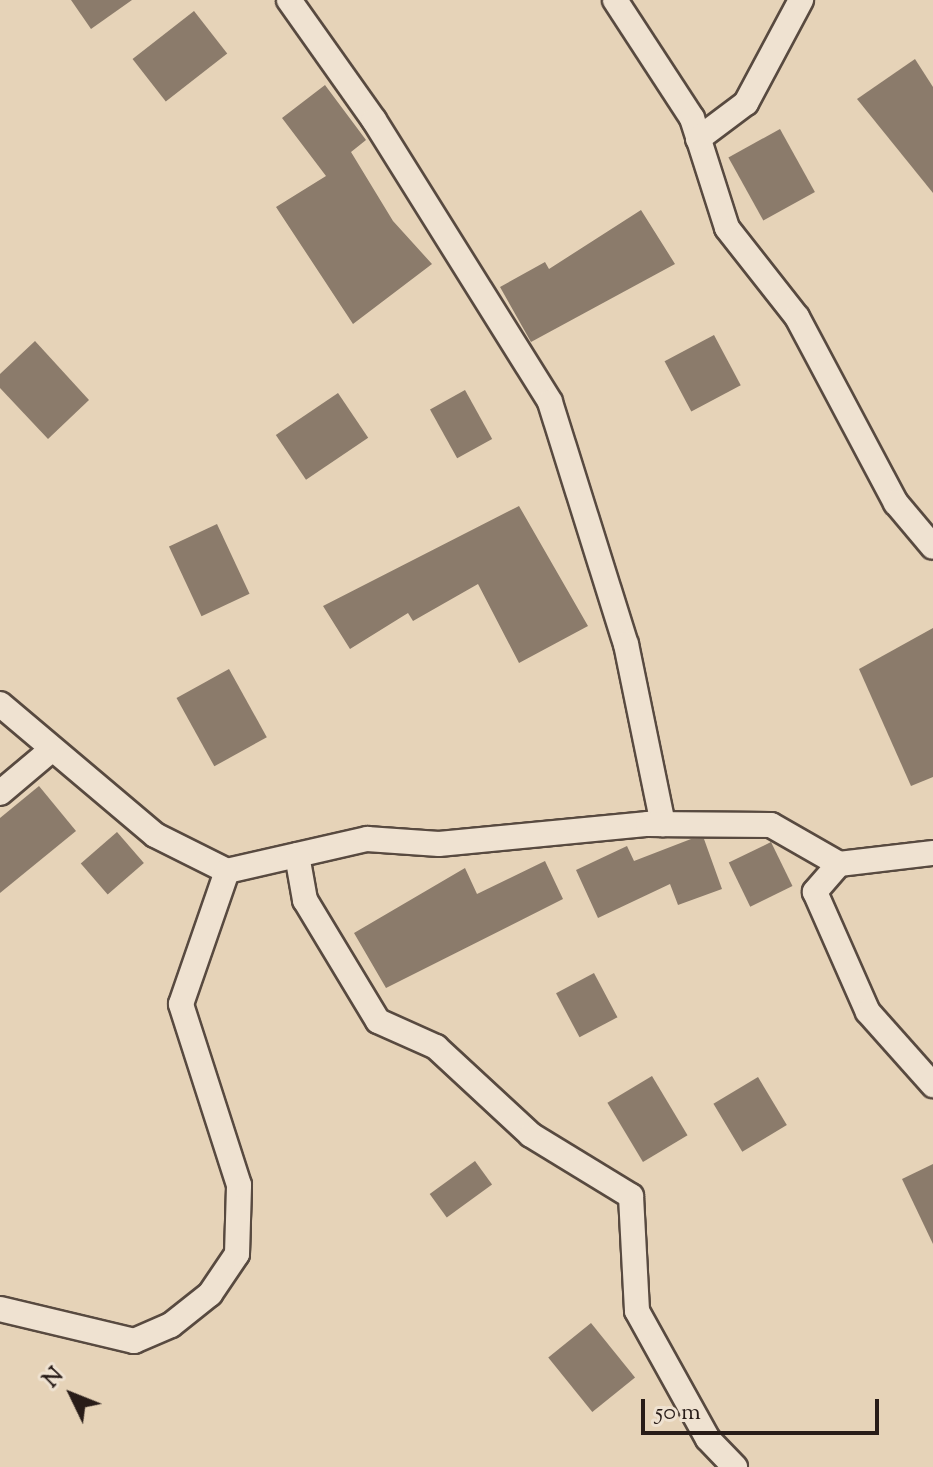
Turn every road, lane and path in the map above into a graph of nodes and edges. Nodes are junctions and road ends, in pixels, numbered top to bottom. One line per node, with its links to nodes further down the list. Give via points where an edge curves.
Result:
1 (289, 0): 9 (street, via 374,120 550,402 626,644)
2 (615, 0): 4 (street, via 692,118)
3 (801, 0): 4 (street, via 746,103)
4 (698, 139): 5 (street, via 727,228 797,317 896,503)
5 (933, 547)
6 (0, 704): 7 (street)
7 (51, 750): 8 (street); 13 (street, via 155,835)
8 (0, 793)
9 (663, 824): 11 (street, via 439,844 367,839); 12 (street, via 771,825)
10 (933, 853): 12 (street)
11 (297, 855): 13 (street); 16 (street, via 305,900 378,1021 436,1047 531,1135 631,1196 637,1311 708,1439)
12 (839, 864): 14 (street, via 815,892 868,1012)
13 (227, 871): 15 (street, via 181,1004 239,1185 237,1254 210,1294 171,1325 134,1341)
14 (933, 1085)
15 (0, 1309)
16 (735, 1467)

